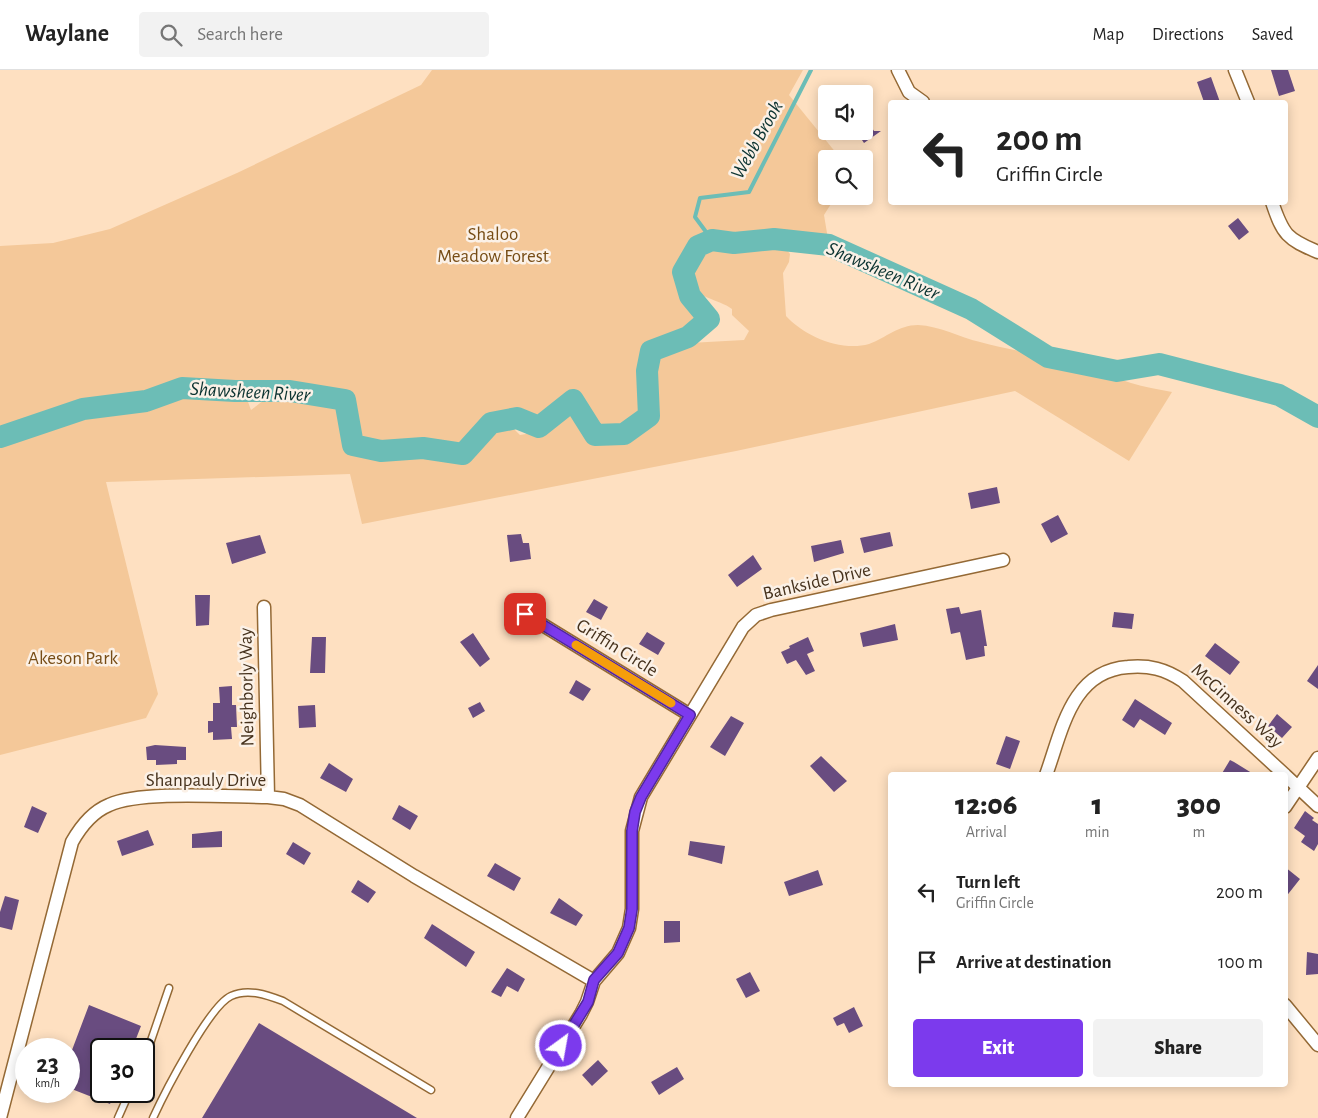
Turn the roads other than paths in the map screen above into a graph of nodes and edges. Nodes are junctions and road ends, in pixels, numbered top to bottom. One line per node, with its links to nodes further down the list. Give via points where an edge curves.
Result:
1 (898, 70): 3 (street, via 910,92)
2 (1235, 70): 4 (street)
3 (920, 100)
4 (1247, 100)
5 (1273, 205): 6 (street, via 1282,229 1292,240)
6 (1318, 252)
7 (1004, 560): 10 (street, Bankside Drive, via 756,615 742,627)
8 (264, 607): 16 (street, Neighborly Way)
9 (525, 614): 10 (street, Griffin Circle)
10 (690, 715): 19 (street, Bankside Drive, via 635,812 629,928 618,953)
11 (1318, 758): 15 (street)
12 (1047, 772): 13 (street, McGinness Way, via 1071,707 1090,681 1110,669 1140,666 1163,670 1183,681)
13 (1282, 772)
14 (1288, 778): 15 (street, McGinness Way)
15 (1299, 788): 17 (street); 18 (street)
16 (268, 797): 19 (street, Shanpauly Drive, via 300,805); 26 (street, Shanpauly Drive, via 126,799 93,814 81,826 72,842)
17 (1288, 804)
18 (1318, 806)
19 (594, 980): 29 (street, Bankside Drive, via 588,1002)
20 (169, 988): 22 (lane)
21 (1288, 1009): 23 (street)
22 (152, 1038)
23 (1318, 1046)
24 (430, 1090): 28 (lane, via 283,1001 258,992 231,996 214,1010 162,1098)
25 (125, 1103): 27 (lane)
26 (0, 1118)
27 (118, 1118)
28 (154, 1118)
29 (517, 1118)

